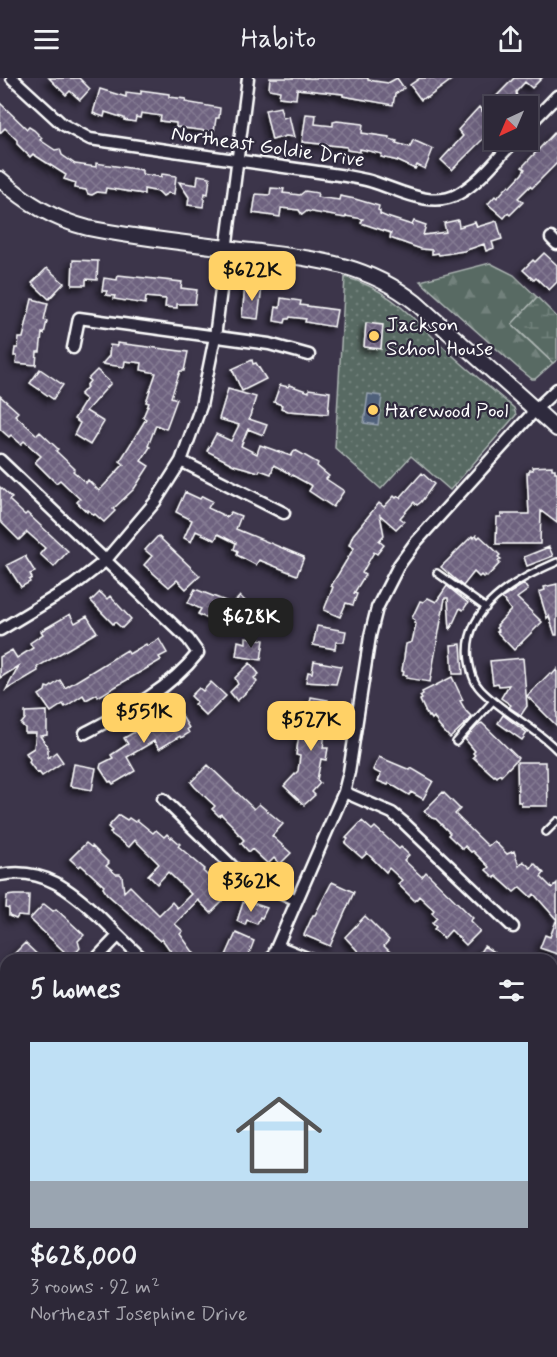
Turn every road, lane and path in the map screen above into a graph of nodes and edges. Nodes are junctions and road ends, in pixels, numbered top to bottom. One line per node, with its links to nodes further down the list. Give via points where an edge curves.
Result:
1 (12, 78): 6 (street, Northeast Goldie Drive, via 62,124 90,139)
2 (248, 78): 6 (street)
3 (557, 96): 4 (street)
4 (538, 116)
5 (505, 150): 6 (street, Northeast Goldie Drive, via 456,196 438,200 346,176)
6 (236, 161): 8 (street)
7 (0, 179): 8 (street, via 33,206 76,225)
8 (225, 247): 9 (street); 13 (street, via 334,262 367,272 426,311)
9 (215, 337): 10 (street, via 80,318); 11 (street, via 268,344); 16 (street, via 201,406)
10 (73, 348)
11 (309, 355)
12 (557, 389): 13 (street)
13 (536, 410): 14 (street); 27 (street, via 415,543 387,587 370,636)
14 (557, 429)
15 (0, 460): 18 (street)
16 (181, 461): 17 (street); 18 (street, via 155,502)
17 (284, 513)
18 (105, 561): 22 (street, via 73,586); 24 (street, via 198,653 166,687)
19 (557, 562): 21 (lane, via 510,585)
20 (437, 573): 21 (lane)
21 (486, 608): 23 (lane, via 469,643 469,658 473,677)
22 (0, 630)
23 (493, 701): 25 (lane); 26 (lane)
24 (86, 733)
25 (456, 742)
26 (555, 745)
27 (344, 792): 32 (street); 33 (street, via 392,813)
28 (163, 799): 32 (street, via 233,867)
29 (557, 821): 30 (lane)
30 (546, 832)
31 (0, 875): 34 (street, via 47,877 75,894)
32 (297, 900): 35 (street)
33 (513, 927)
34 (118, 936): 36 (street); 37 (street)
35 (277, 946): 38 (street); 39 (street)
36 (101, 954)
37 (138, 954)
38 (274, 954)
39 (297, 954)

